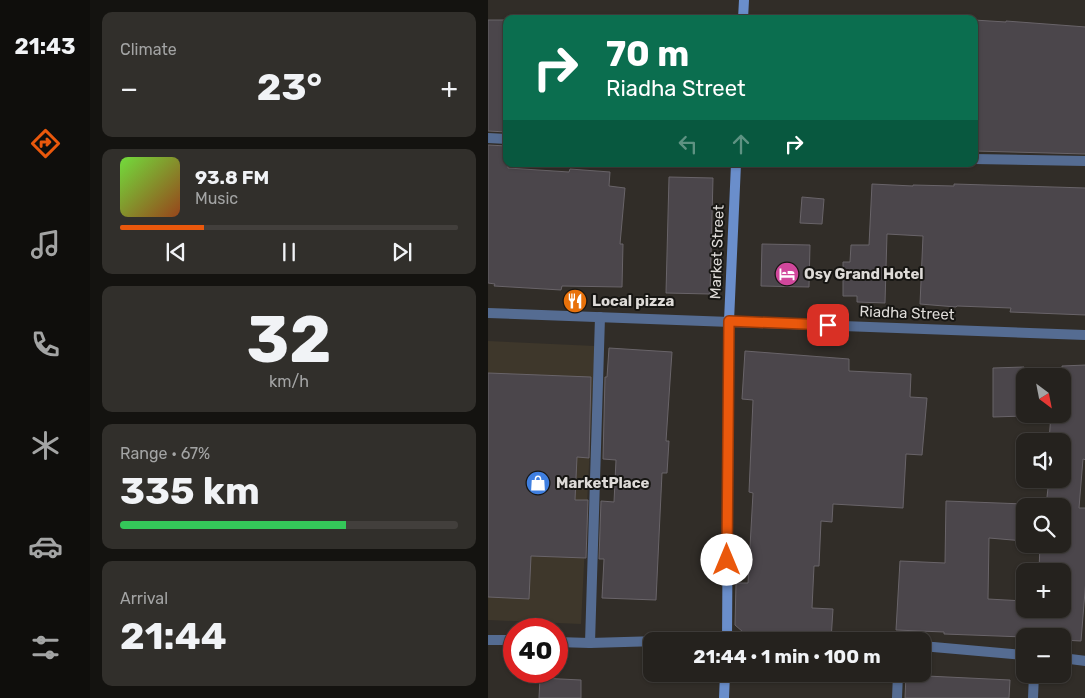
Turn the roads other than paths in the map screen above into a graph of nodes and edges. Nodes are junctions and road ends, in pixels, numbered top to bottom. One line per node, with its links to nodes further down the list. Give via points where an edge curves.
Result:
1 (744, 0): 2 (street)
2 (743, 15)
3 (488, 138): 4 (street)
4 (503, 139)
5 (978, 158): 6 (street)
6 (1086, 161)
7 (736, 167): 10 (street, Market Street)
8 (488, 313): 9 (street, Riadha Street)
9 (600, 317): 10 (street, Riadha Street); 17 (street)
10 (729, 321): 11 (street, Riadha Street); 12 (street, Market Street)
11 (1086, 336)
12 (727, 632)
13 (488, 640): 14 (street)
14 (503, 640)
15 (568, 642): 17 (street)
16 (643, 642): 17 (street)
17 (590, 643)
18 (931, 647): 19 (street)
19 (1016, 654)
20 (1071, 659): 21 (street)
21 (1086, 660)
22 (725, 682): 25 (street)
23 (898, 682): 26 (street)
24 (1034, 683): 27 (street)
25 (724, 698)
26 (897, 698)
27 (1033, 698)

